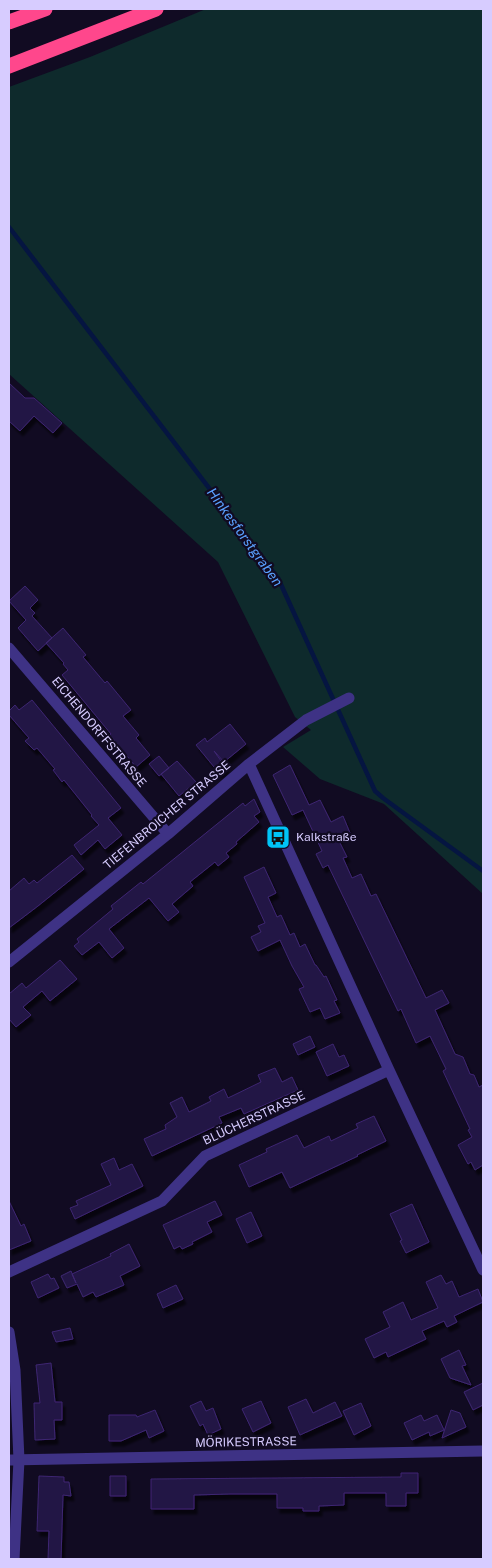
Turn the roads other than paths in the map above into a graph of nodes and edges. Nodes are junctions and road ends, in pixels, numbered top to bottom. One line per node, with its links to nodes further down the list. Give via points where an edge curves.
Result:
1 (45, 9): 3 (highway)
2 (156, 9): 4 (highway)
3 (9, 22)
4 (9, 66)
5 (9, 648): 8 (street, EICHENDORFFSTRASSE)
6 (349, 698): 7 (street, TIEFENBROICHER STRASSE, via 306,720)
7 (249, 764): 8 (street, TIEFENBROICHER STRASSE); 10 (street)
8 (168, 834): 9 (street, TIEFENBROICHER STRASSE)
9 (9, 962)
10 (389, 1070): 11 (street); 12 (street, BLÜCHERSTRASSE, via 205,1156 162,1201)
11 (483, 1270)
12 (9, 1272)
13 (9, 1332): 15 (street, via 15,1370)
14 (483, 1451): 15 (street, MÖRIKESTRASSE)
15 (14, 1460): 16 (street)
16 (14, 1559)

